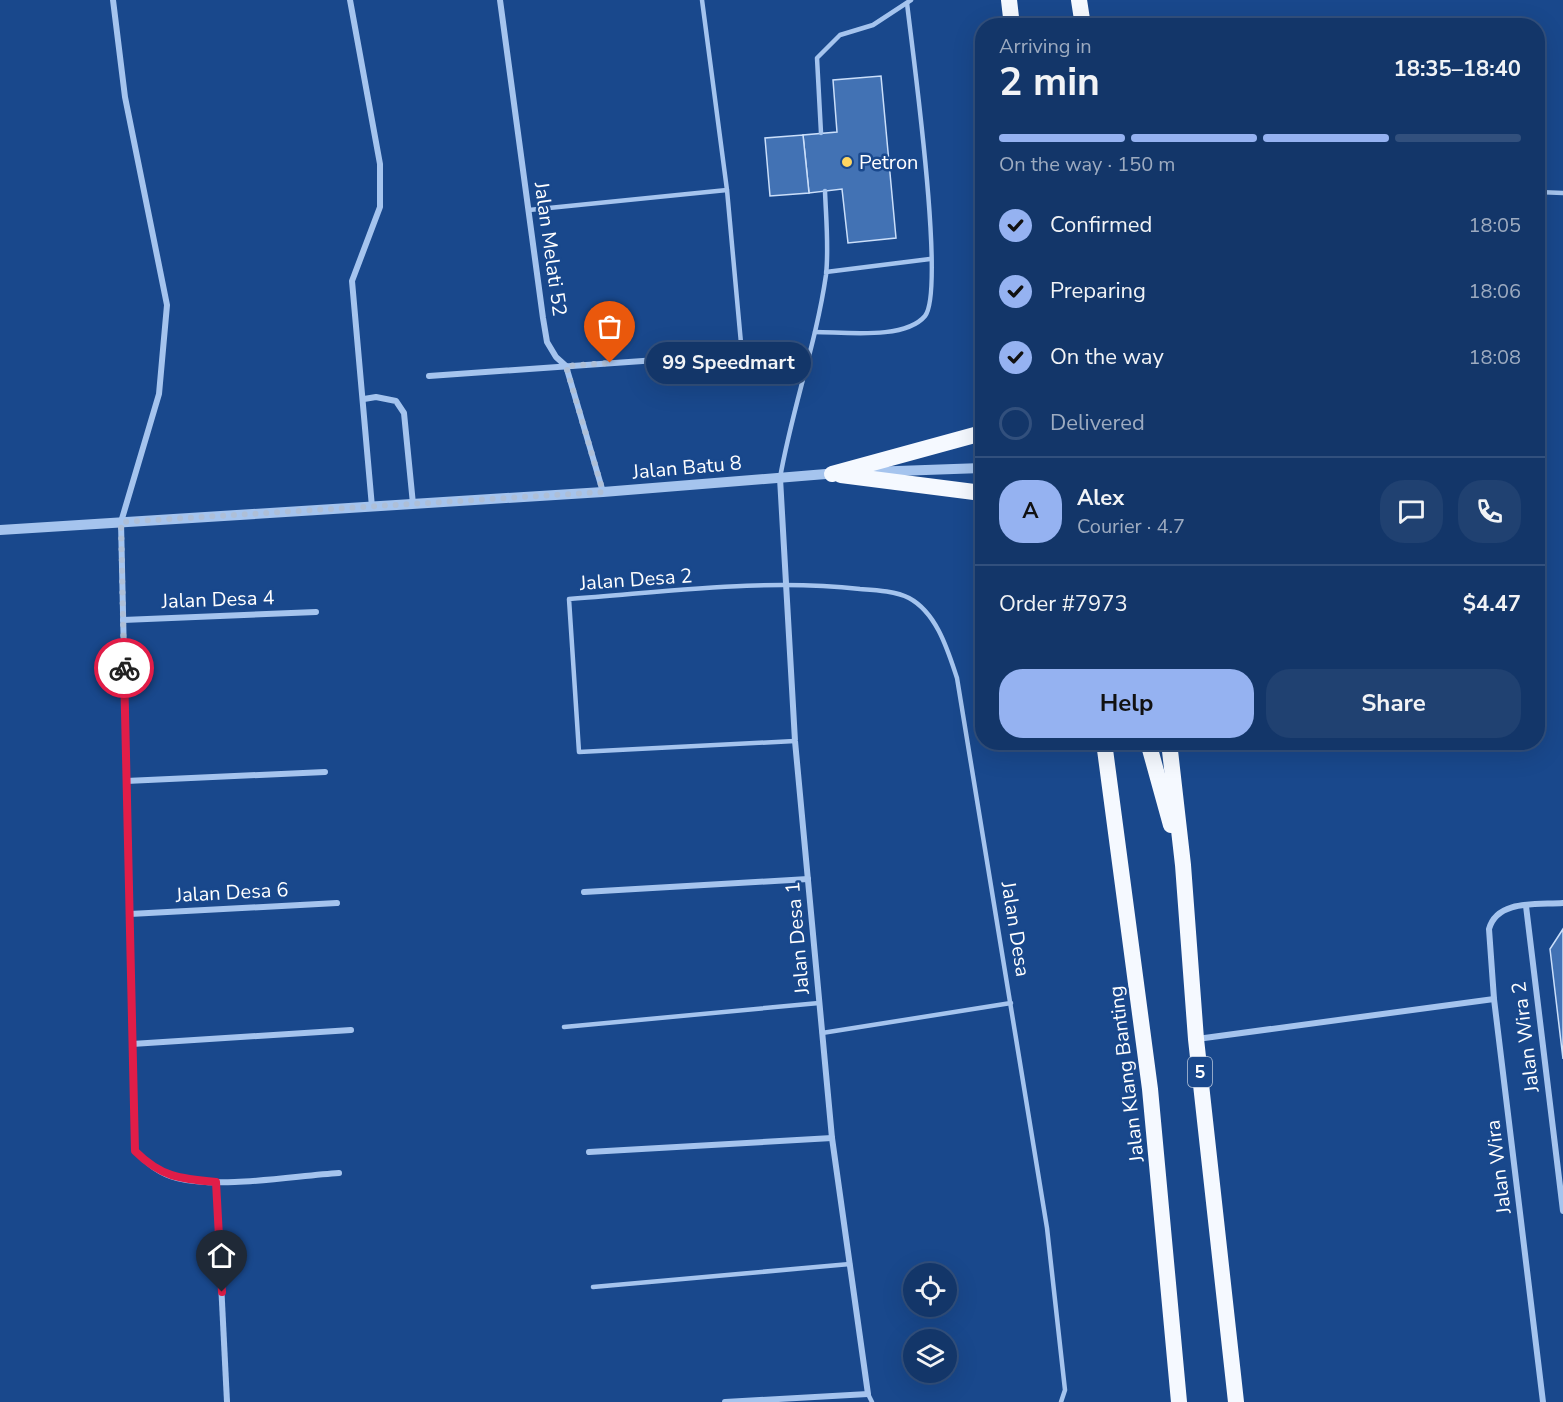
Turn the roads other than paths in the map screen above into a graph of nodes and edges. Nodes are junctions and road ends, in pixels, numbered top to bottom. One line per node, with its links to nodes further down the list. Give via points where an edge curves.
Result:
1 (113, 0): 31 (street, via 125,97 167,305 159,394)
2 (350, 0): 22 (street, via 380,164 380,207 352,281)
3 (500, 0): 15 (street, Jalan Melati 52)
4 (702, 0): 11 (lane)
5 (1009, 0): 8 (highway)
6 (1079, 0): 9 (highway)
7 (909, 1): 10 (lane, via 873,25 840,35 817,58); 16 (lane, via 931,211)
8 (1011, 18)
9 (1082, 18)
10 (821, 133)
11 (727, 190): 15 (lane); 19 (lane)
12 (825, 191): 17 (lane)
13 (1545, 192): 14 (lane)
14 (1563, 193)
15 (529, 210): 20 (street, Jalan Melati 52, via 547,342)
16 (930, 259): 17 (lane); 18 (lane, via 931,300 925,315 903,331)
17 (826, 272): 18 (lane)
18 (815, 332): 26 (lane)
19 (742, 354): 20 (street)
20 (566, 366): 21 (street); 27 (street, Jalan Melati 52)
21 (429, 375)
22 (364, 399): 29 (street, via 396,401 404,413); 30 (street)
23 (975, 435): 25 (highway)
24 (975, 468): 25 (street, Jalan Batu 8)
25 (832, 474): 26 (street, Jalan Batu 8); 28 (highway)
26 (780, 478): 27 (street, Jalan Batu 8); 33 (street, Jalan Desa 1)
27 (603, 492): 29 (street, Jalan Batu 8)
28 (975, 492)
29 (413, 504): 30 (street, Jalan Batu 8)
30 (372, 507): 31 (street, Jalan Batu 8)
31 (121, 522): 32 (street, Jalan Batu 8); 35 (street)
32 (0, 530)
33 (786, 583): 36 (street, Jalan Desa 1); 36 (lane, Jalan Desa 2, via 569,599 579,752); 53 (lane, Jalan Desa, via 881,591 909,598 945,640 957,678)
34 (316, 612): 35 (street, Jalan Desa 4)
35 (123, 620): 42 (street)
36 (795, 741): 44 (street, Jalan Desa 1)
37 (1097, 750): 46 (highway)
38 (1105, 750): 46 (highway, Jalan Klang Banting)
39 (1150, 750): 43 (highway)
40 (1170, 750): 43 (highway, 5)
41 (325, 772): 42 (street)
42 (126, 782): 50 (street)
43 (1183, 866): 57 (highway, 5)
44 (808, 879): 45 (street); 52 (street, Jalan Desa 1)
45 (584, 892)
46 (1125, 896): 71 (highway, Jalan Klang Banting, via 1150,1089)
47 (337, 903): 50 (street, Jalan Desa 6)
48 (1563, 903): 49 (street)
49 (1526, 906): 51 (street, Jalan Wira, via 1506,908 1492,918 1489,928); 63 (street, Jalan Wira 2)
50 (130, 914): 58 (street)
51 (1494, 999): 57 (street); 73 (street, Jalan Wira)
52 (819, 1003): 54 (lane); 56 (street, Jalan Desa 1)
53 (1011, 1003): 56 (lane); 70 (lane, Jalan Desa, via 1047,1228 1065,1390)
54 (564, 1027)
55 (351, 1030): 58 (street)
56 (822, 1033): 59 (street, Jalan Desa 1)
57 (1196, 1039): 72 (highway, 5)
58 (132, 1044): 62 (street, via 135,1151 150,1166 176,1178)
59 (832, 1138): 60 (street); 64 (street, Jalan Desa 1)
60 (589, 1152)
61 (339, 1173): 62 (street)
62 (216, 1182): 67 (street)
63 (1563, 1211)
64 (850, 1264): 65 (lane); 66 (street, Jalan Desa 1)
65 (593, 1287)
66 (868, 1394): 68 (street); 69 (lane)
67 (227, 1402)
68 (725, 1402)
69 (872, 1402)
70 (1061, 1402)
71 (1179, 1402)
72 (1236, 1402)
73 (1543, 1402)

